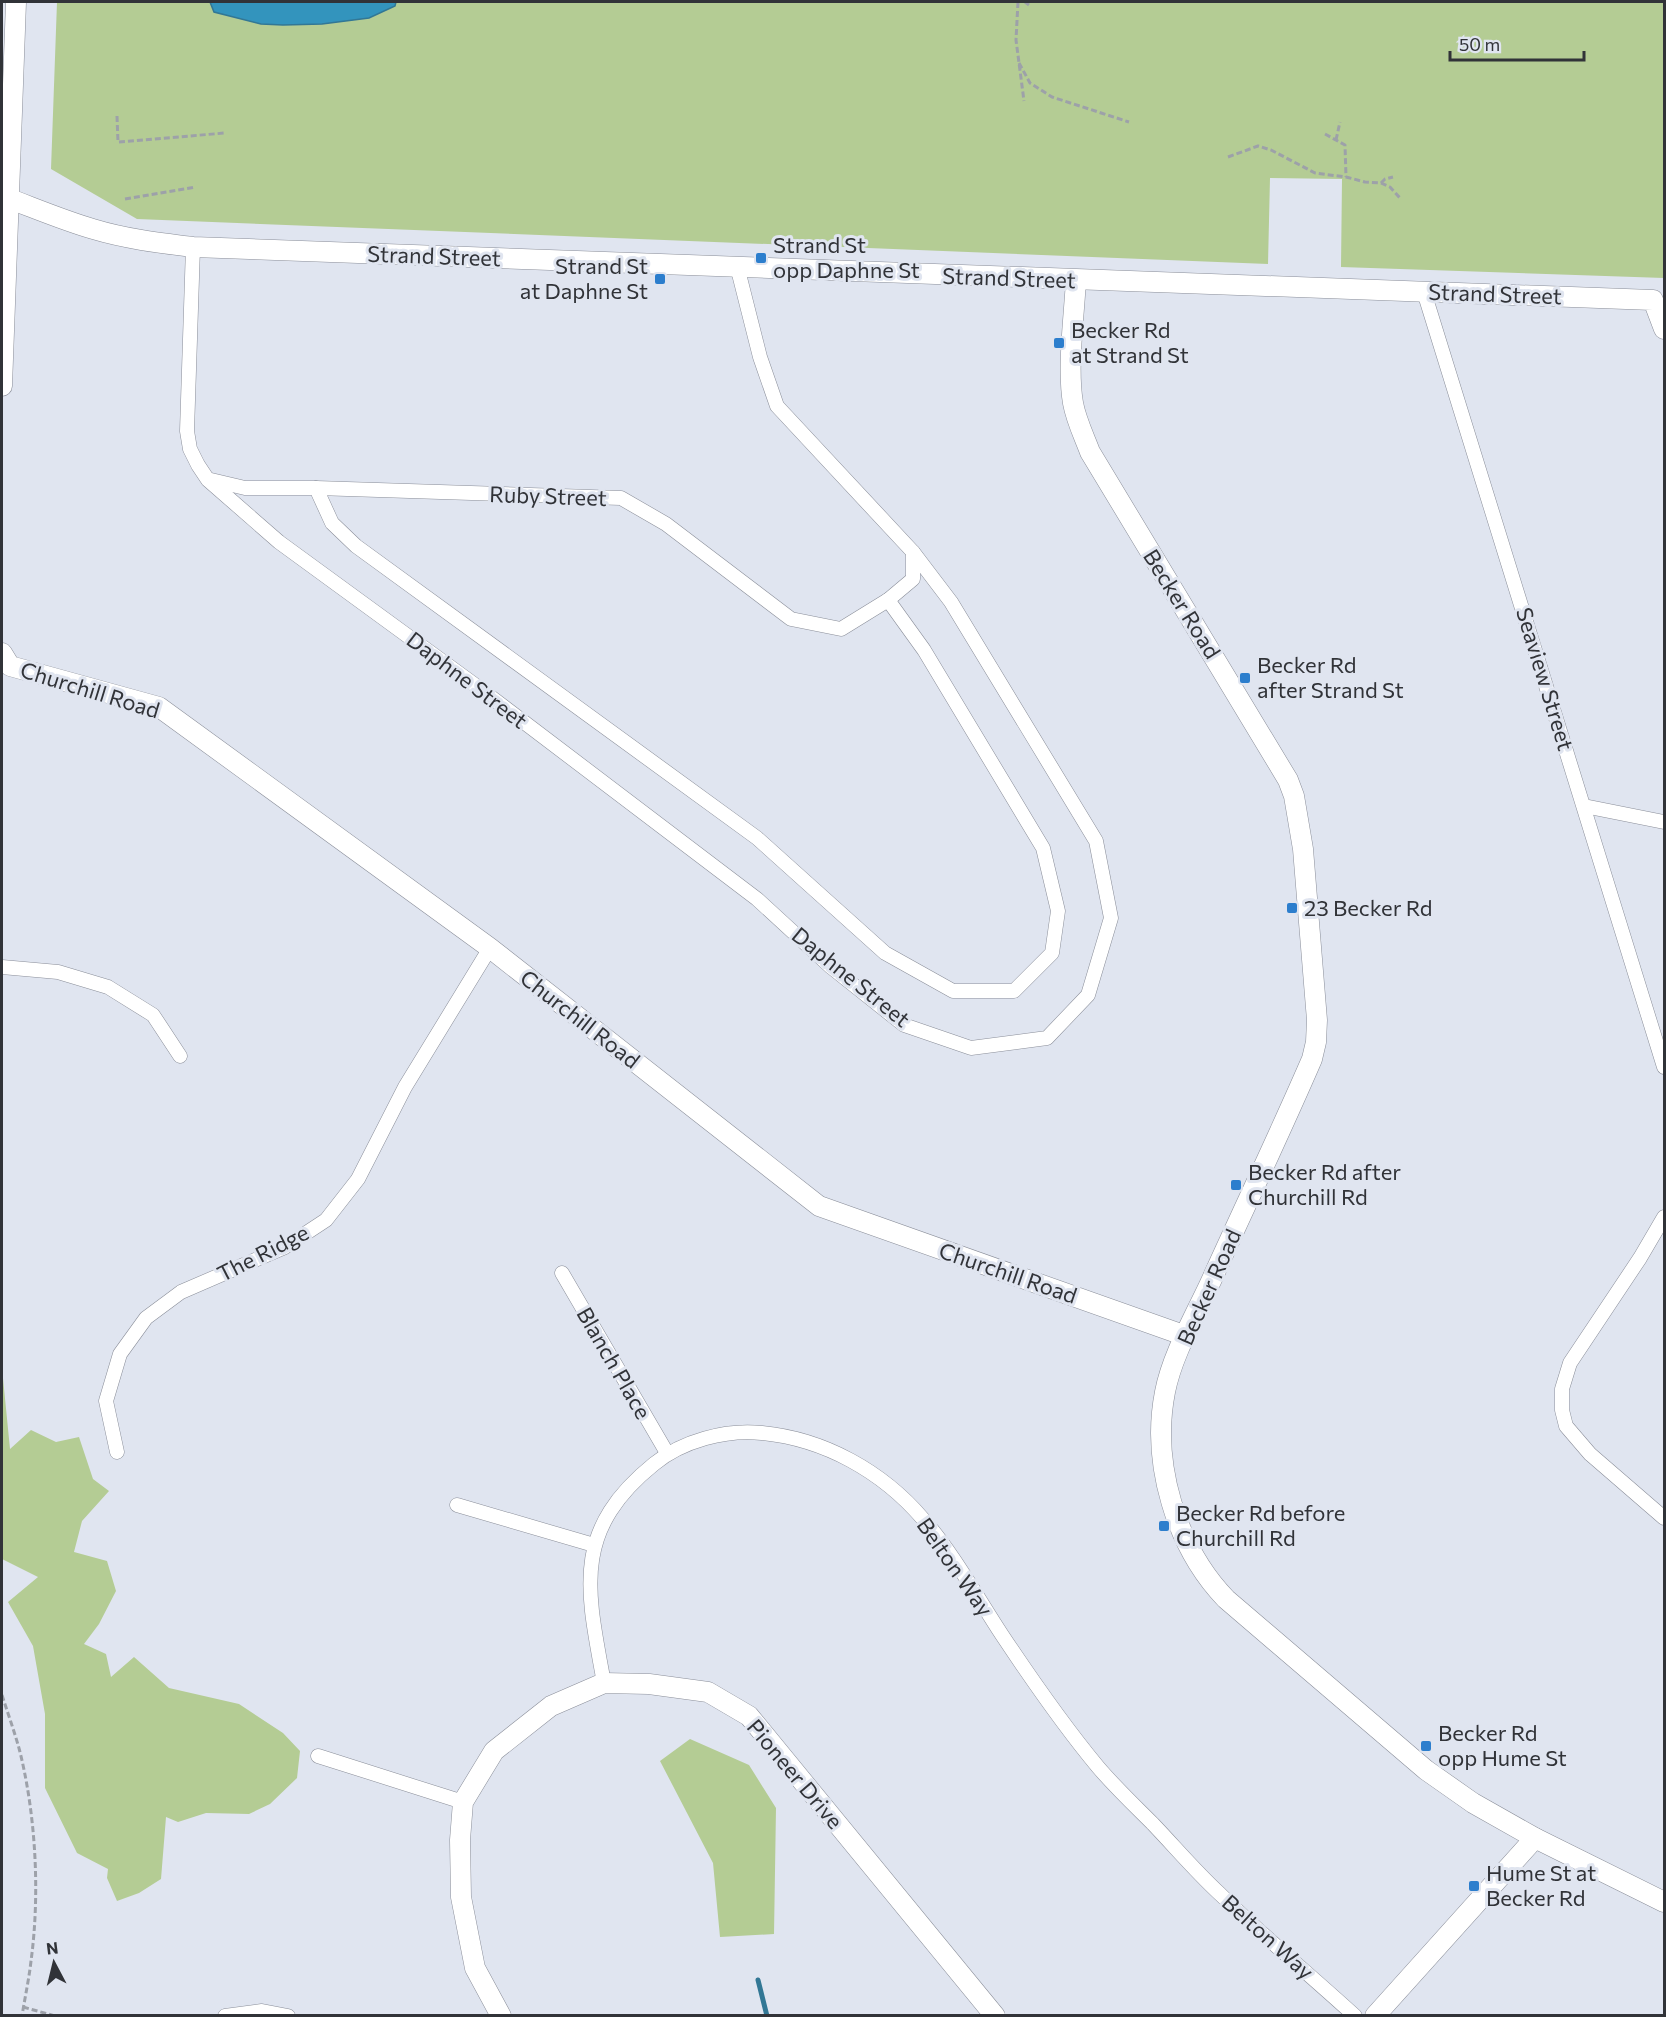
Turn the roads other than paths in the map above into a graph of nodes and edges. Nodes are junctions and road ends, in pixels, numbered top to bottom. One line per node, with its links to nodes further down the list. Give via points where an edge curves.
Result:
1 (16, 2): 2 (street)
2 (5, 197): 3 (street, Strand Street, via 95,230); 9 (street)
3 (193, 247): 4 (street, Strand Street); 10 (street, Daphne Street, via 186,431 190,449)
4 (737, 266): 5 (street, Strand Street); 12 (street, Daphne Street, via 777,406)
5 (1076, 280): 6 (street, Strand Street); 23 (street, Becker Road, via 1071,384 1079,425 1090,452 1288,780 1303,849 1316,1042)
6 (1424, 292): 7 (street, Strand Street); 15 (street, Seaview Street)
7 (1659, 300): 8 (street)
8 (1665, 329)
9 (2, 386)
10 (208, 480): 11 (street, Ruby Street, via 245,488); 12 (street, Daphne Street, via 279,542 757,899 831,967 904,1025 971,1048 1047,1038 1088,995 1111,918 1096,841 951,602)
11 (315, 488): 13 (street, Ruby Street, via 621,498 666,524 791,619 841,629); 13 (street, Daphne Street, via 333,523 356,546 757,838 885,953 953,991 1014,991 1052,953 1058,911 1043,848 924,650)
12 (913, 552): 13 (street, Ruby Street, via 913,579)
13 (888, 600)
14 (2, 653): 17 (street, Churchill Road, via 10,666 159,707)
15 (1584, 806): 16 (street); 20 (street, Seaview Street)
16 (1665, 822)
17 (490, 948): 23 (street, Churchill Road, via 819,1206); 24 (street, The Ridge, via 405,1087 358,1179 326,1220 285,1247 182,1292 146,1318 120,1354 106,1401)
18 (2, 967): 19 (street, via 58,972 108,987 153,1015)
19 (180, 1056)
20 (1665, 1067)
21 (1665, 1217): 27 (street, via 1570,1363 1562,1389 1566,1426 1590,1454)
22 (562, 1273): 25 (street, Blanch Place)
23 (1186, 1336): 32 (street, Becker Road, via 1165,1391 1162,1452 1178,1519 1195,1559 1212,1584 1426,1770 1473,1803)
24 (117, 1452)
25 (667, 1453): 28 (street, Belton Way, via 634,1480 611,1508); 38 (street, Belton Way, via 705,1438 746,1431 787,1435 839,1454 883,1480 924,1519 1033,1683 1099,1768 1219,1893)
26 (457, 1505): 28 (street)
27 (1665, 1518)
28 (594, 1545): 29 (street, Belton Way, via 589,1585)
29 (604, 1683): 31 (street, Pioneer Drive, via 551,1706 494,1751); 37 (street, Pioneer Drive, via 708,1692 749,1716)
30 (318, 1756): 31 (street)
31 (463, 1802): 36 (street, Pioneer Drive, via 461,1897 475,1968)
32 (1536, 1838): 33 (street, Becker Road); 39 (street)
33 (1665, 1902)
34 (225, 2016): 35 (street, via 262,2011)
35 (288, 2016)
36 (501, 2016)
37 (995, 2016)
38 (1355, 2016)
39 (1375, 2016)

